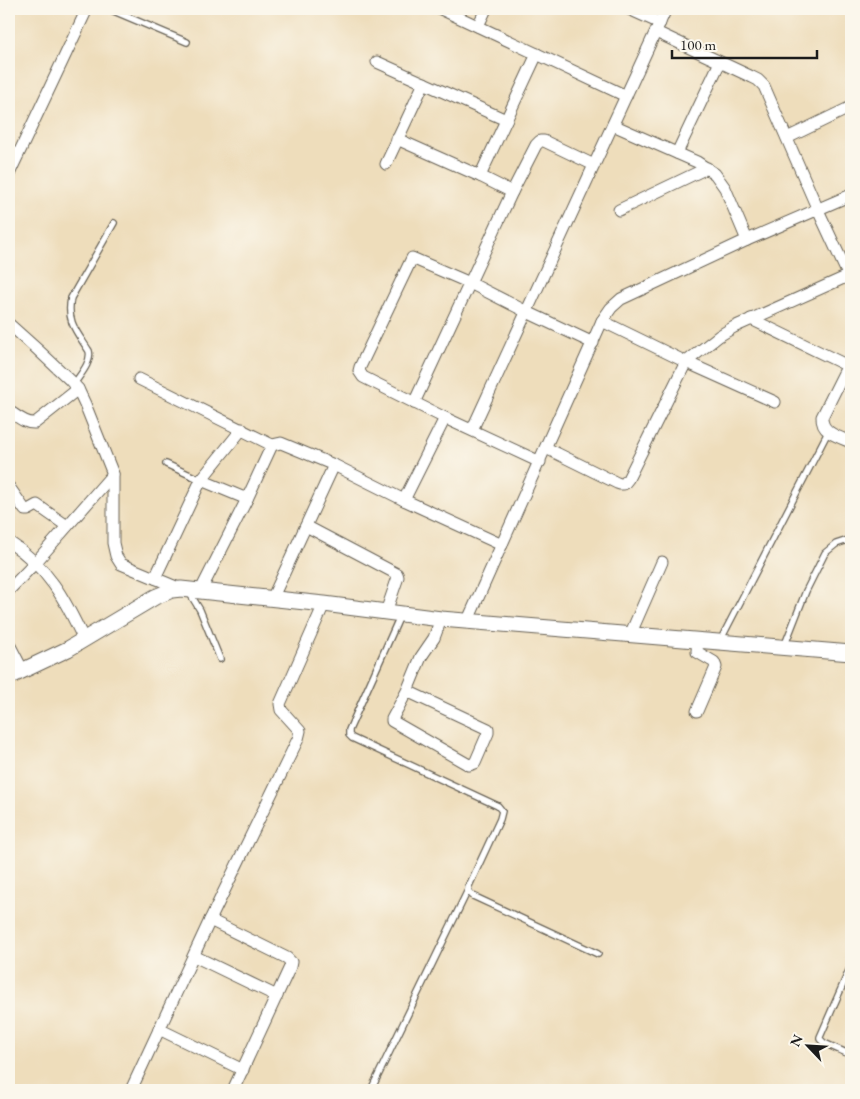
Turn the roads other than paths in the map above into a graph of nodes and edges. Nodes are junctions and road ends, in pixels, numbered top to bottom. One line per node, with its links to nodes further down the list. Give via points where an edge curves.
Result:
1 (87, 9): 24 (street)
2 (109, 9): 9 (lane)
3 (441, 9): 7 (street)
4 (486, 9): 7 (street)
5 (629, 9): 8 (street)
6 (666, 9): 8 (street)
7 (478, 26): 10 (street)
8 (658, 28): 12 (street); 14 (street)
9 (187, 42)
10 (537, 54): 14 (street); 16 (street)
11 (376, 62): 13 (street)
12 (720, 62): 18 (street, via 764,86); 20 (street)
13 (424, 83): 16 (street); 19 (street)
14 (626, 96): 17 (street)
15 (851, 107): 18 (street)
16 (506, 120): 25 (street)
17 (613, 125): 20 (street); 22 (street)
18 (787, 138): 29 (street)
19 (398, 139): 21 (street); 25 (street)
20 (677, 153): 23 (street)
21 (386, 164)
22 (594, 165): 26 (street, via 540,142); 35 (street)
23 (707, 168): 28 (street); 31 (street, via 725,188)
24 (9, 174)
25 (480, 176): 26 (street)
26 (512, 192): 34 (street)
27 (851, 195): 29 (street)
28 (619, 210)
29 (818, 210): 31 (street); 32 (street)
30 (114, 223): 43 (lane, via 71,298 71,321 90,355)
31 (747, 240): 37 (street, via 621,299)
32 (846, 255): 33 (street)
33 (850, 278): 36 (street)
34 (470, 283): 35 (street); 45 (street); 45 (street, via 412,258 360,367 363,377)
35 (528, 312): 39 (street); 49 (street)
36 (751, 319): 40 (street, via 720,336); 41 (street)
37 (602, 321): 39 (street); 40 (street)
38 (10, 328): 43 (street)
39 (593, 343): 53 (street)
40 (686, 362): 44 (street); 53 (street, via 624,484)
41 (850, 363): 50 (street, via 822,417)
42 (139, 379): 48 (street)
43 (76, 387): 46 (street, via 35,423 30,424); 57 (street)
44 (775, 402)
45 (414, 403): 47 (street)
46 (9, 411)
47 (445, 418): 49 (street); 61 (street)
48 (242, 429): 52 (street); 58 (street)
49 (472, 430): 54 (street)
50 (828, 432): 51 (street); 80 (lane)
51 (851, 442)
52 (272, 445): 56 (street, via 281,443); 60 (street)
53 (546, 448): 54 (street)
54 (540, 462): 66 (street)
55 (166, 464): 58 (lane)
56 (334, 465): 61 (street); 63 (street)
57 (113, 474): 62 (street); 69 (street, via 113,543 116,556 121,564)
58 (200, 480): 60 (street); 69 (street)
59 (9, 487): 62 (street, via 25,510 36,505)
60 (247, 500): 71 (street)
61 (404, 500): 66 (street)
62 (67, 526): 68 (street)
63 (306, 526): 72 (street); 74 (street, via 397,574)
64 (851, 539): 82 (lane, via 836,544 825,553)
65 (9, 542): 68 (street)
66 (502, 545): 76 (street)
67 (662, 562): 77 (street)
68 (35, 564): 70 (street); 78 (street, via 59,591)
69 (154, 578): 71 (street)
70 (9, 590)
71 (189, 590): 72 (street); 78 (street, via 172,590 155,597); 84 (lane)
72 (272, 600): 73 (street)
73 (324, 604): 74 (street); 89 (street, via 280,704 281,710 300,731 298,739)
74 (393, 613): 75 (street); 88 (lane, via 349,735 501,809 500,819)
75 (441, 619): 76 (street); 86 (street)
76 (468, 620): 77 (street)
77 (630, 635): 79 (street)
78 (84, 640): 85 (street)
79 (698, 640): 80 (street); 87 (street, via 696,651 714,662 716,667)
80 (720, 642): 82 (street)
81 (9, 644): 85 (street)
82 (784, 647): 83 (street)
83 (851, 653)
84 (220, 659)
85 (16, 674)
86 (407, 691): 86 (street, via 488,728 473,765 392,722)
87 (698, 711)
88 (468, 890): 90 (lane, via 473,896); 99 (lane)
89 (210, 920): 91 (street); 93 (street, via 291,962)
90 (598, 954)
91 (194, 956): 93 (street); 94 (street)
92 (851, 966): 95 (lane, via 820,1037 824,1043)
93 (277, 996): 96 (street)
94 (159, 1029): 96 (street); 97 (street)
95 (851, 1055)
96 (242, 1070): 98 (street)
97 (131, 1090)
98 (233, 1090)
99 (371, 1090)

